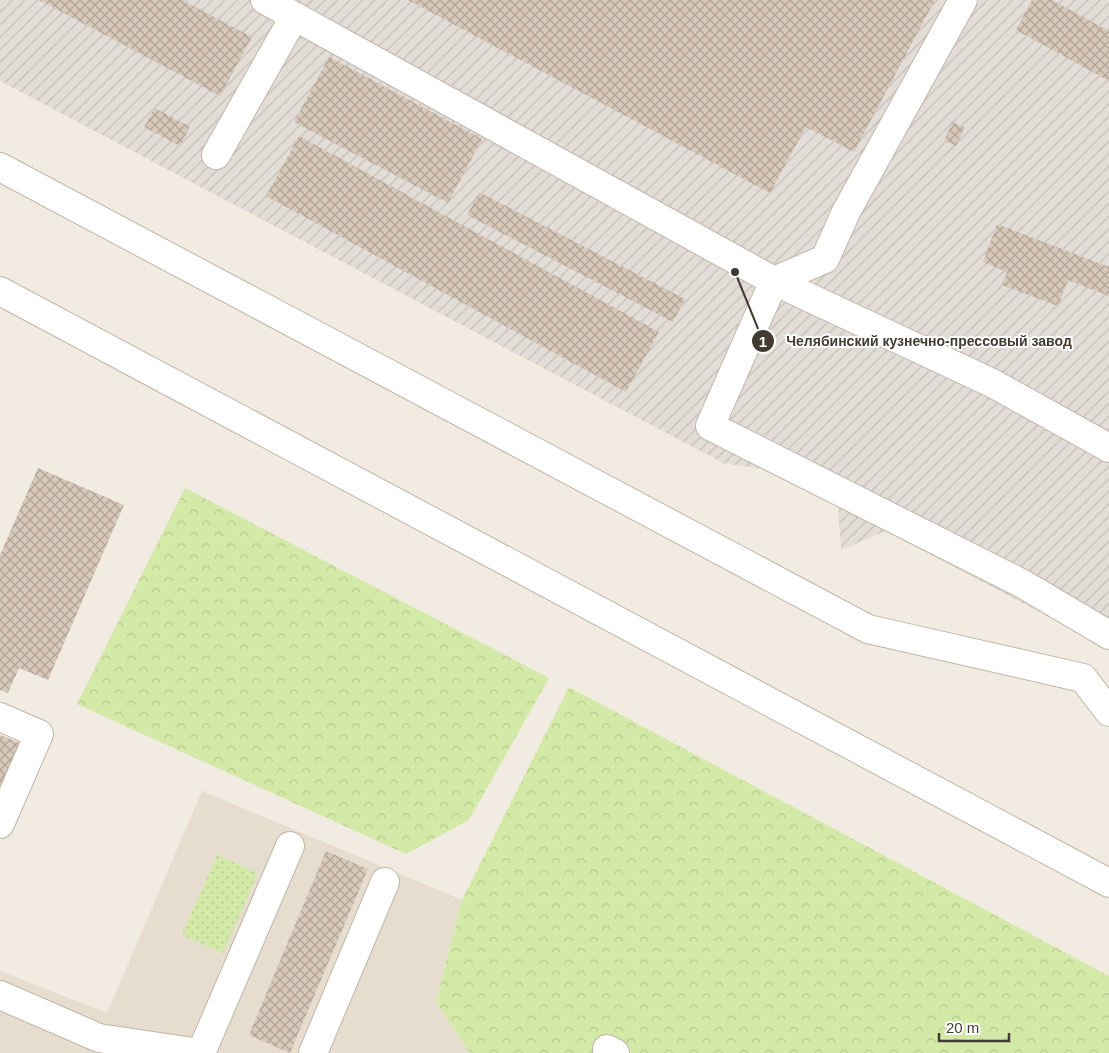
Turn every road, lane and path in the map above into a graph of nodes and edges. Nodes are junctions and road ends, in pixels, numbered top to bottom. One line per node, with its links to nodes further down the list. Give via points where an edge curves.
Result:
1 (265, 0): 3 (lane)
2 (963, 0): 6 (lane, via 846,212 825,259)
3 (294, 17): 4 (lane); 6 (lane)
4 (216, 155)
5 (0, 167): 10 (lane, via 868,629 1083,678)
6 (774, 281): 8 (lane, via 992,383); 9 (lane, via 710,426 1023,584)
7 (0, 291): 15 (lane)
8 (1109, 448)
9 (1109, 635)
10 (1109, 712)
11 (0, 717): 12 (lane, via 39,734)
12 (0, 824)
13 (290, 846): 17 (lane)
14 (384, 882): 18 (lane)
15 (1109, 883)
16 (0, 995): 17 (lane, via 99,1038)
17 (200, 1053)
18 (313, 1053)

